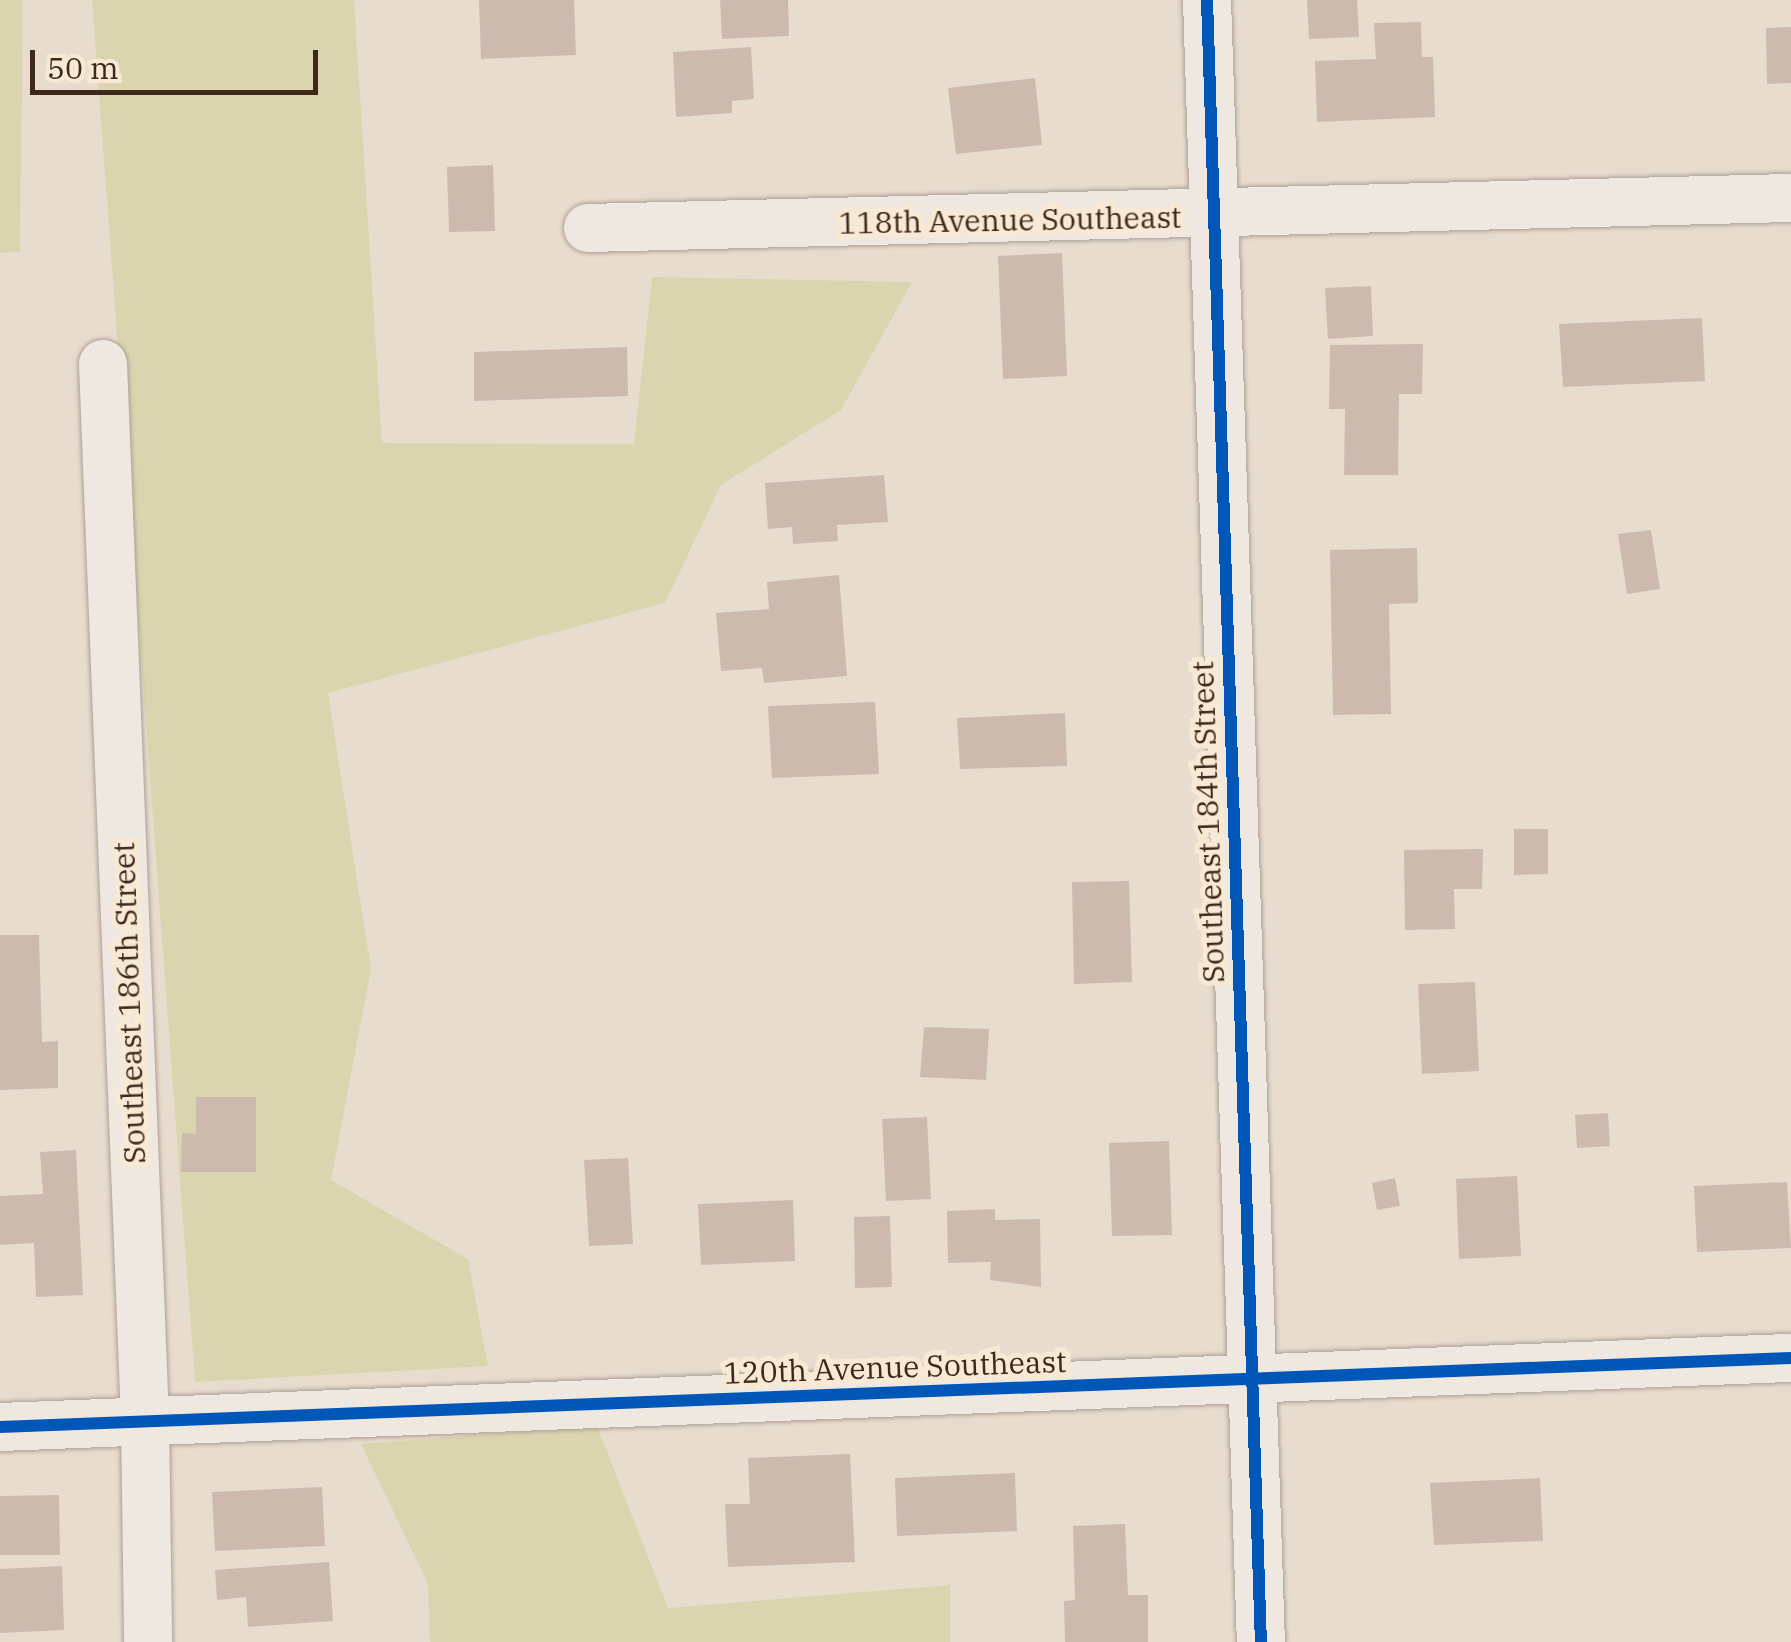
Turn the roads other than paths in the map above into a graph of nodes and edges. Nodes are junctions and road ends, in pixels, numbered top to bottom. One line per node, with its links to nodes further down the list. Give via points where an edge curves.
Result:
1 (1207, 0): 3 (street, Southeast 184th Street)
2 (1791, 198): 3 (street, 118th Avenue Southeast)
3 (1214, 215): 4 (street, 118th Avenue Southeast); 7 (street, Southeast 184th Street)
4 (588, 228)
5 (103, 364): 8 (street, Southeast 186th Street)
6 (1791, 1358): 7 (street, 120th Avenue Southeast)
7 (1251, 1378): 8 (street, 120th Avenue Southeast); 11 (street, Southeast 184th Street)
8 (145, 1419): 9 (street, 120th Avenue Southeast); 10 (street, Southeast 186th Street)
9 (0, 1427)
10 (148, 1642)
11 (1261, 1642)

